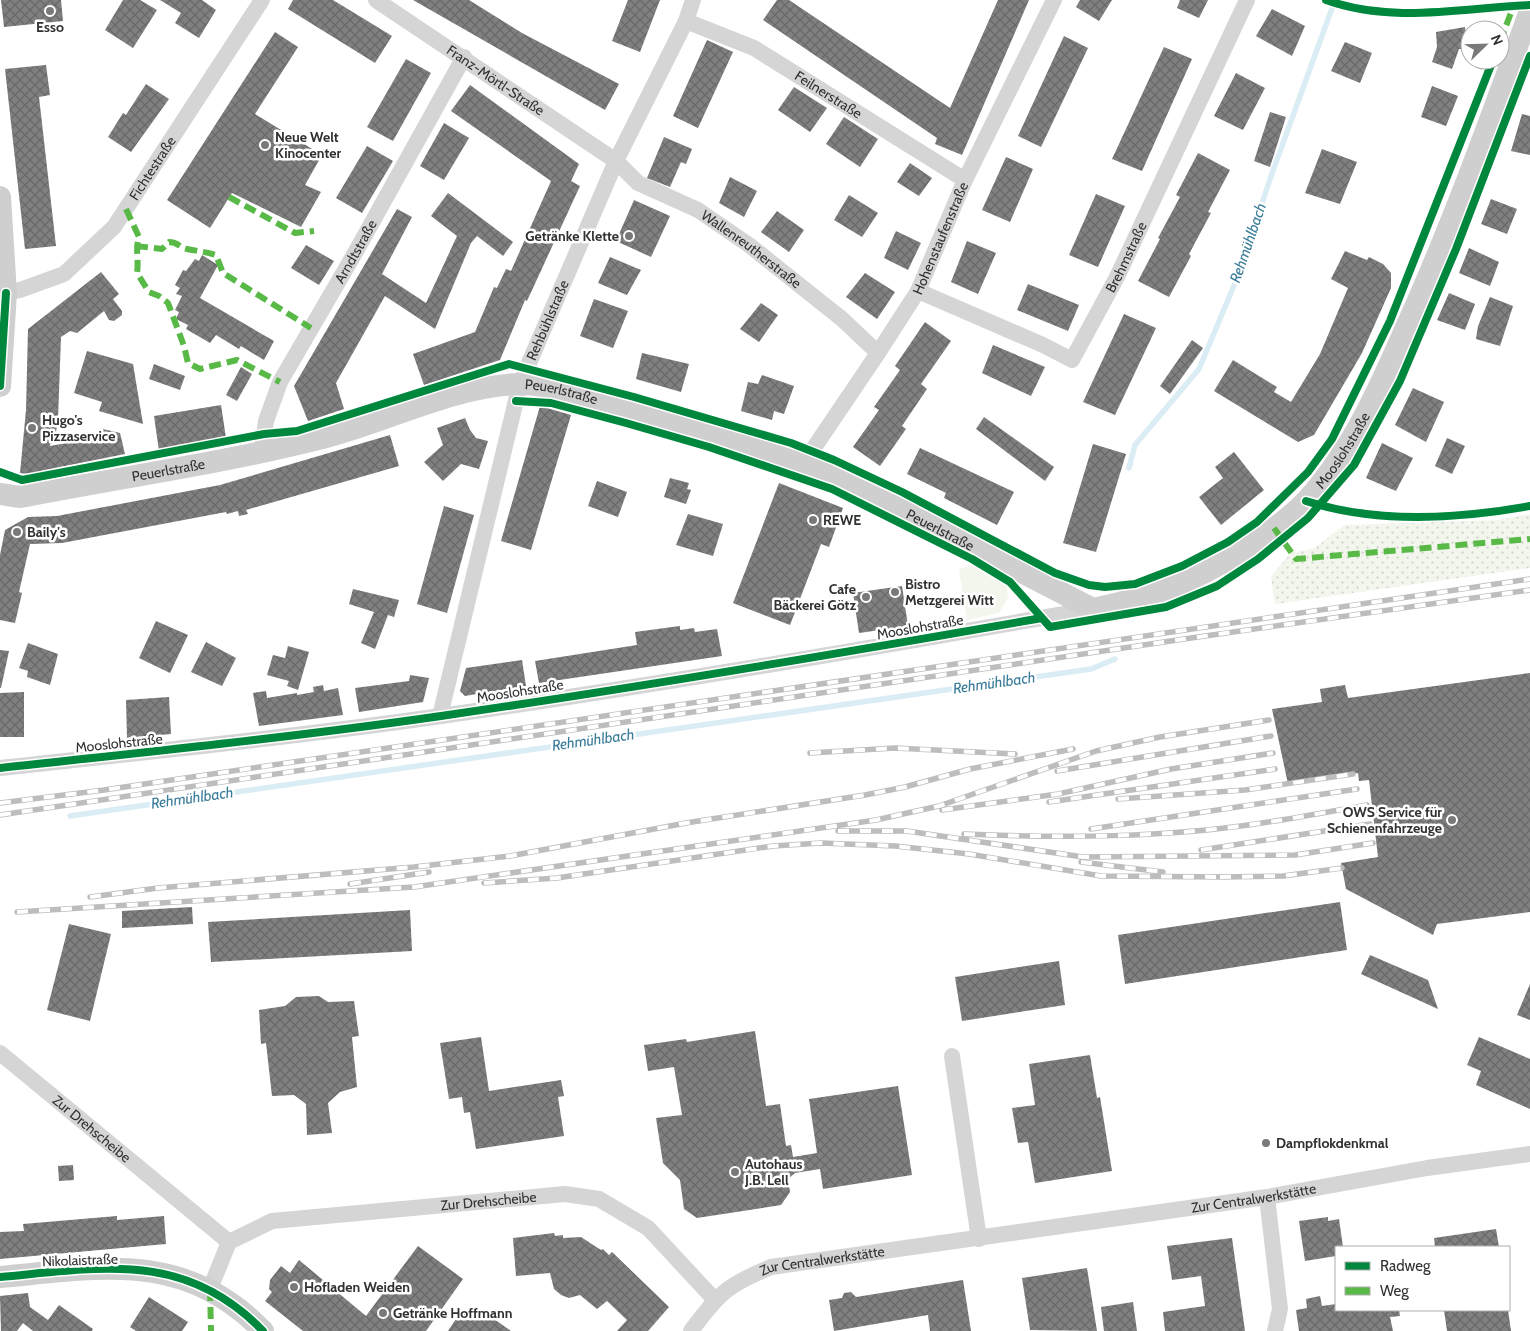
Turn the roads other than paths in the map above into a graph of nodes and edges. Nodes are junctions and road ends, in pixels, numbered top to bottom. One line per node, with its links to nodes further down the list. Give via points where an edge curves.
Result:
1 (262, 0): 13 (street, Fichtestraße, via 114,227 64,274)
2 (376, 0): 8 (street, Franz-Mörtl-Straße)
3 (693, 0): 7 (street, Rehbühlstraße)
4 (1054, 0): 10 (street, Hohenstaufenstraße)
5 (1247, 0): 12 (street, Brehmstraße, via 1117,277 1072,360 1043,344)
6 (1530, 11): 20 (street, Mooslohstraße, via 1420,296 1375,397 1338,461 1306,501 1274,528 1207,573 1135,601)
7 (686, 21): 9 (street, Rehbühlstraße); 10 (street, Feilnerstraße, via 754,48)
8 (464, 57): 9 (street, Franz-Mörtl-Straße); 17 (street, Arndtstraße, via 280,382 266,421)
9 (616, 161): 14 (street, Wallenreutherstraße, via 638,183 698,210 749,245 842,319); 15 (street, Rehbühlstraße)
10 (965, 180): 12 (street, Hohenstaufenstraße)
11 (0, 197): 13 (street)
12 (918, 291): 14 (street, Hohenstaufenstraße)
13 (3, 293): 16 (street)
14 (878, 353): 18 (street, Hohenstaufenstraße)
15 (520, 384): 17 (street, Peuerlstraße, via 475,390 329,436); 18 (street, Peuerlstraße, via 553,388); 21 (street, Rehbühlstraße)
16 (0, 386)
17 (266, 452): 19 (street, Peuerlstraße, via 20,497)
18 (803, 464): 20 (street, Peuerlstraße, via 842,479)
19 (0, 494)
20 (1093, 609): 21 (street, Mooslohstraße, via 796,661)
21 (440, 716): 22 (street, Mooslohstraße)
22 (0, 768)
23 (0, 1053): 28 (street, Zur Drehscheibe)
24 (952, 1056): 27 (street)
25 (1530, 1154): 26 (street, Zur Centralwerkstätte, via 1427,1168)
26 (1267, 1197): 27 (street, Zur Centralwerkstätte); 34 (street, via 1280,1309)
27 (979, 1239): 31 (street, Zur Centralwerkstätte, via 771,1267 738,1281)
28 (229, 1242): 30 (street); 31 (street, Zur Drehscheibe, via 272,1221 573,1196 599,1199 648,1228)
29 (0, 1277): 30 (street, Nikolaistraße, via 92,1269 147,1271 178,1276)
30 (210, 1289): 32 (street, Nikolaistraße, via 243,1311)
31 (714, 1299): 33 (street, Zur Centralwerkstätte)
32 (263, 1331)
33 (691, 1331)
34 (1274, 1331)

